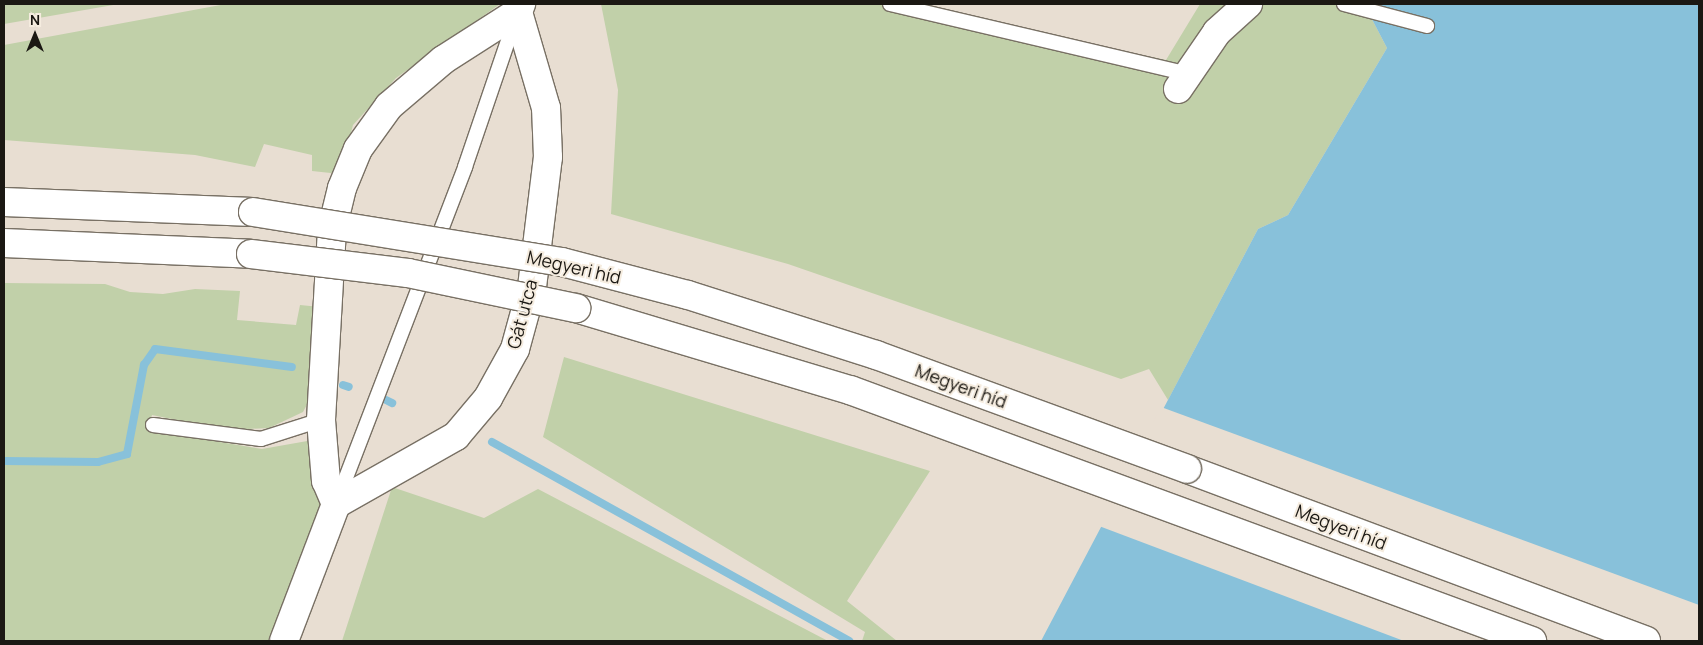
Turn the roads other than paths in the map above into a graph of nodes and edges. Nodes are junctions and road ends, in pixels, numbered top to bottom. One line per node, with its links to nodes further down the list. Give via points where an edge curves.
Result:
1 (890, 4): 6 (lane)
2 (1248, 4): 6 (main road, via 1217,32)
3 (1344, 4): 5 (lane)
4 (520, 8): 9 (main road, via 443,60 389,106 358,149 337,202 332,229); 11 (lane, via 465,167); 11 (main road, Gát utca, via 546,108 548,157 532,287 515,348 488,398 456,436)
5 (1427, 26)
6 (1183, 81)
7 (4, 202): 14 (main road, Megyeri híd, bridge, via 253,212 562,262 688,295 876,355)
8 (4, 243): 13 (main road, bridge, via 251,254 408,274 576,308 668,332 1076,470)
9 (321, 420): 10 (lane, via 261,439); 11 (main road, via 326,480)
10 (153, 425)
11 (336, 504): 12 (main road)
12 (284, 641)
13 (1532, 641)
14 (1646, 641)

